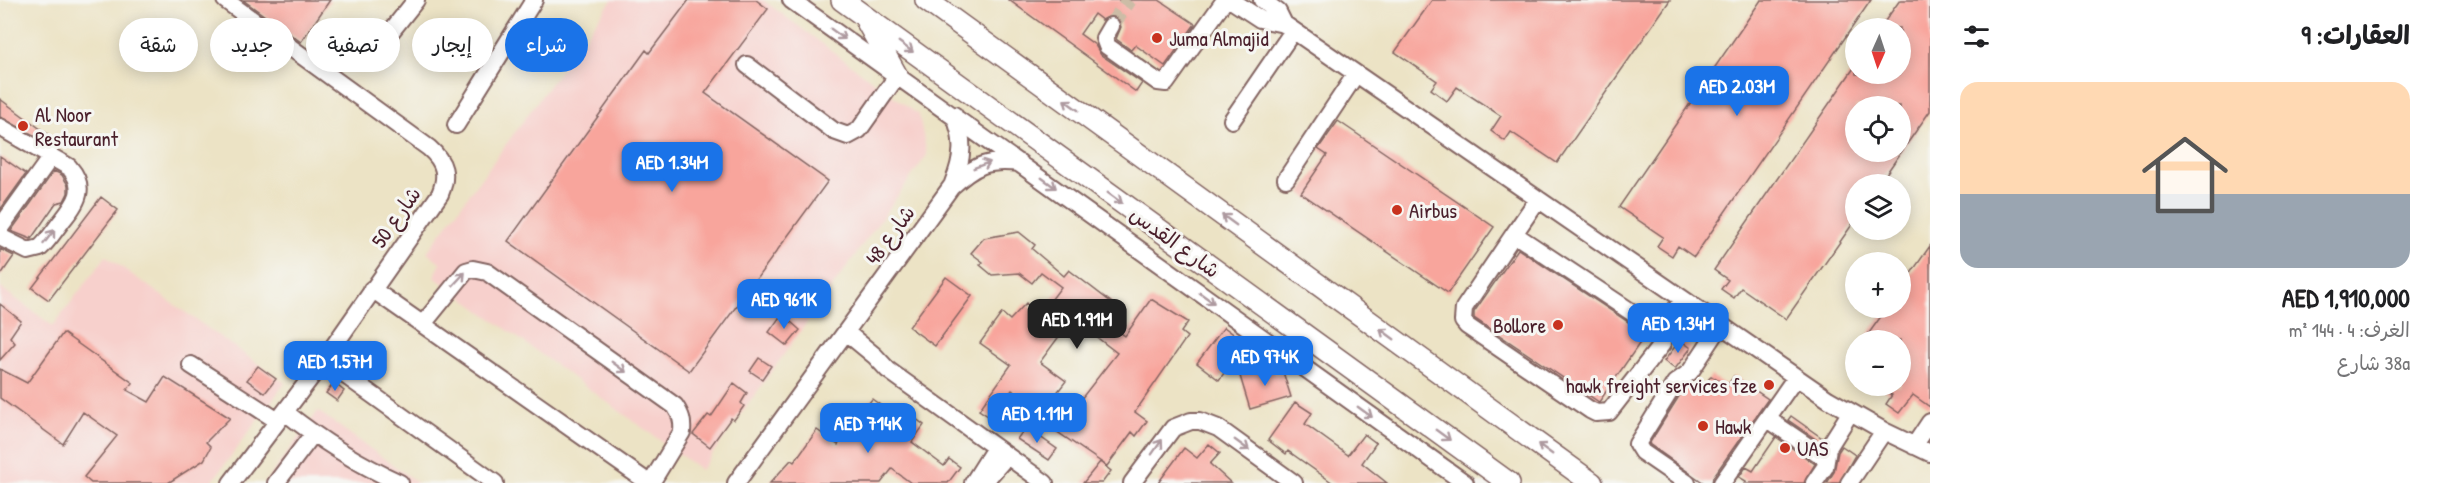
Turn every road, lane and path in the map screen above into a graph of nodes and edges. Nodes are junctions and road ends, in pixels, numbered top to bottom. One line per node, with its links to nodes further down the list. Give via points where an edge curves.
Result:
1 (225, 0): 29 (street, شارع 50, via 439,157 445,169 440,194)
2 (416, 0): 11 (street)
3 (534, 0): 19 (street)
4 (791, 0): 16 (street, one-way to 16)
5 (842, 0): 10 (main road, شارع القدس)
6 (926, 0): 61 (main road, one-way to 6)
7 (1225, 0): 12 (street, via 1166,83 1158,82 1107,46 1104,38)
8 (1232, 0): 13 (street, via 1260,19)
9 (1263, 0): 13 (street)
10 (864, 16): 16 (main road); 60 (main road, شارع القدس, one-way to 60)
11 (400, 20)
12 (1111, 26)
13 (1288, 27): 15 (street); 18 (street)
14 (747, 65): 16 (street, via 834,131 848,136 859,130)
15 (1356, 74): 23 (street); 25 (street)
16 (897, 76): 17 (street)
17 (954, 115): 22 (street); 24 (street, شارع 48, via 960,129 962,159)
18 (1232, 120)
19 (456, 125)
20 (0, 127): 21 (street)
21 (51, 157): 26 (street); 28 (street, one-way to 21, via 28,251 40,248 75,204 79,195 76,175)
22 (1020, 163): 24 (street, شارع 48, one-way to 22, via 975,167 988,162); 59 (street, one-way to 59)
23 (1286, 179)
24 (951, 187): 34 (street, شارع 48)
25 (1538, 199): 27 (street); 30 (street)
26 (0, 228)
27 (1514, 234): 33 (street); 33 (street, via 1464,308 1463,321 1590,410 1603,414 1614,408 1662,344)
28 (0, 237)
29 (372, 289): 31 (street); 35 (street, شارع 50)
30 (1683, 299): 32 (street); 33 (street)
31 (423, 324): 52 (street); 52 (street, one-way to 52, via 466,271 487,272 681,413 682,432)
32 (1721, 325): 37 (street); 62 (street, via 1690,372 1675,383 1637,444 1642,452)
33 (1661, 331)
34 (843, 339): 45 (street, via 870,352 888,370); 53 (street, شارع 48)
35 (324, 360): 39 (street, شارع 50); 51 (street)
36 (191, 365): 39 (street)
37 (1796, 377): 38 (street); 63 (street)
38 (1850, 413): 42 (street); 47 (street, via 1828,448)
39 (281, 417): 43 (street); 48 (street, شارع 50)
40 (1930, 422): 44 (street)
41 (1775, 424): 47 (street)
42 (1884, 431): 44 (street); 65 (street)
43 (313, 434): 49 (street); 50 (street)
44 (1914, 446): 46 (street)
45 (1001, 452): 54 (street); 55 (street); 56 (street)
46 (1930, 453)
47 (1826, 459): 64 (street)
48 (231, 483)
49 (276, 483)
50 (400, 483)
51 (495, 483)
52 (650, 483)
53 (736, 483)
54 (974, 483)
55 (983, 483)
56 (1045, 483)
57 (1132, 483): 58 (street, one-way to 58, via 1173,428 1200,421 1218,428)
58 (1294, 483)
59 (1465, 483)
60 (1509, 483)
61 (1592, 483)
62 (1687, 483)
63 (1722, 483)
64 (1814, 483)
65 (1849, 483)

